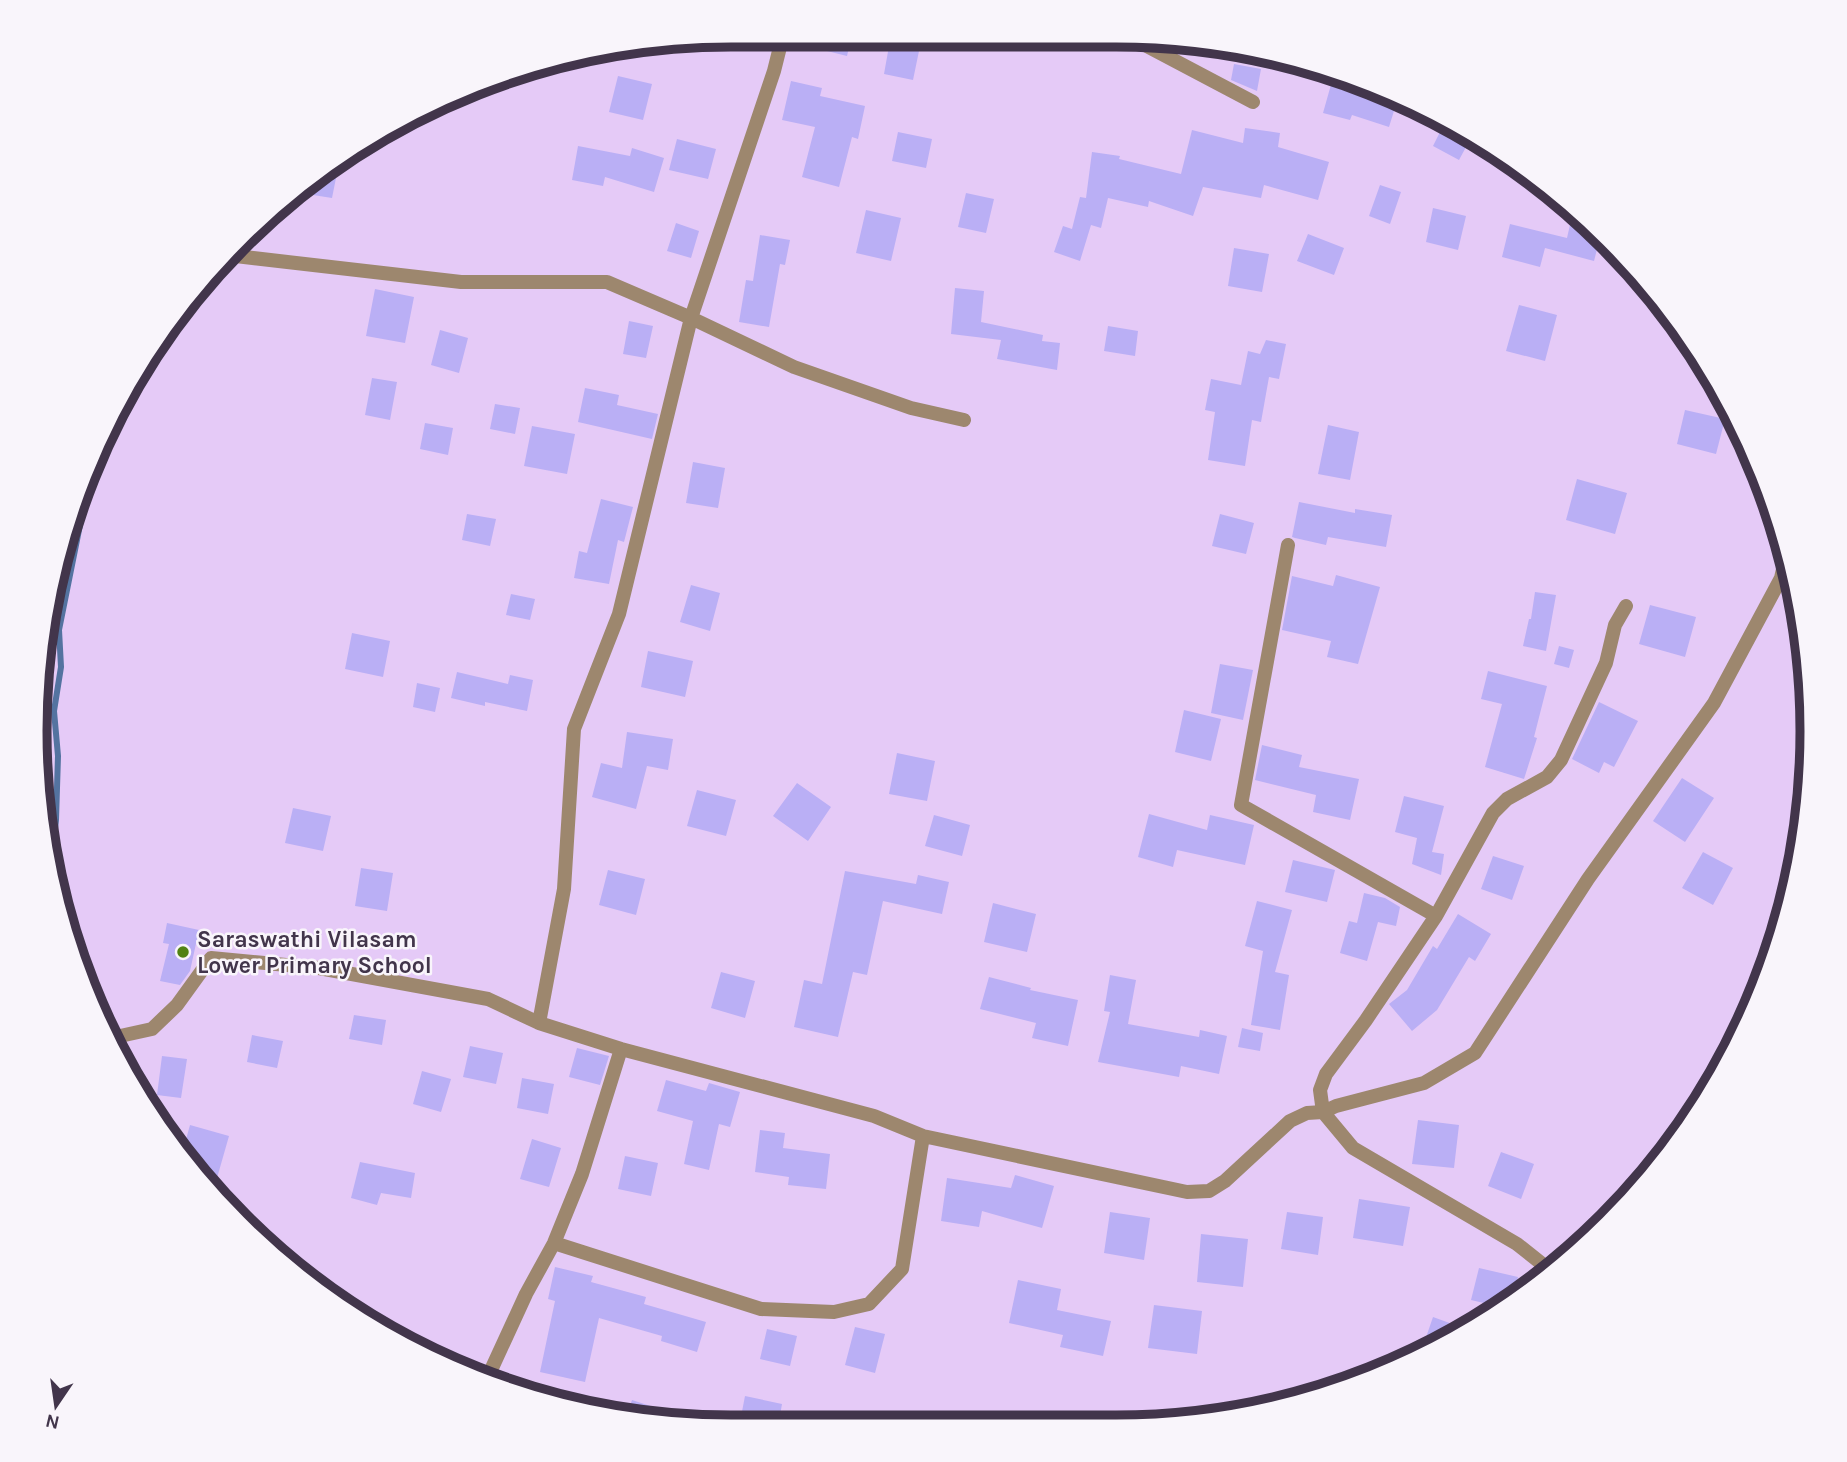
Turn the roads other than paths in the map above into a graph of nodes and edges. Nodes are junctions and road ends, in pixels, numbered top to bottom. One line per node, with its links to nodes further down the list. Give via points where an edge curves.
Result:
1 (780, 47): 5 (street)
2 (1153, 49): 3 (street)
3 (1253, 102)
4 (240, 256): 5 (street, via 461,282 607,282)
5 (691, 318): 6 (street, via 794,368 911,408); 11 (street, via 619,614 574,729 564,889)
6 (964, 420)
7 (1288, 545): 10 (street, via 1241,805)
8 (1781, 576): 14 (street, via 1714,704 1588,879 1475,1053 1424,1083)
9 (1626, 606): 10 (street, via 1615,625 1606,663 1561,761 1547,777 1507,799 1493,813)
10 (1436, 916): 14 (street, via 1326,1074 1320,1090)
11 (539, 1023): 12 (street, via 488,999 318,968 211,957 177,1005 152,1029); 13 (street)
12 (120, 1036)
13 (621, 1049): 15 (street, via 874,1116); 16 (street, via 582,1174)
14 (1323, 1112): 15 (street, via 1290,1121 1209,1191 1187,1192); 17 (street, via 1353,1148 1517,1244)
15 (923, 1136): 16 (street, via 902,1269 869,1304 834,1312 761,1309)
16 (554, 1243): 18 (street)
17 (1543, 1264)
18 (491, 1371)

